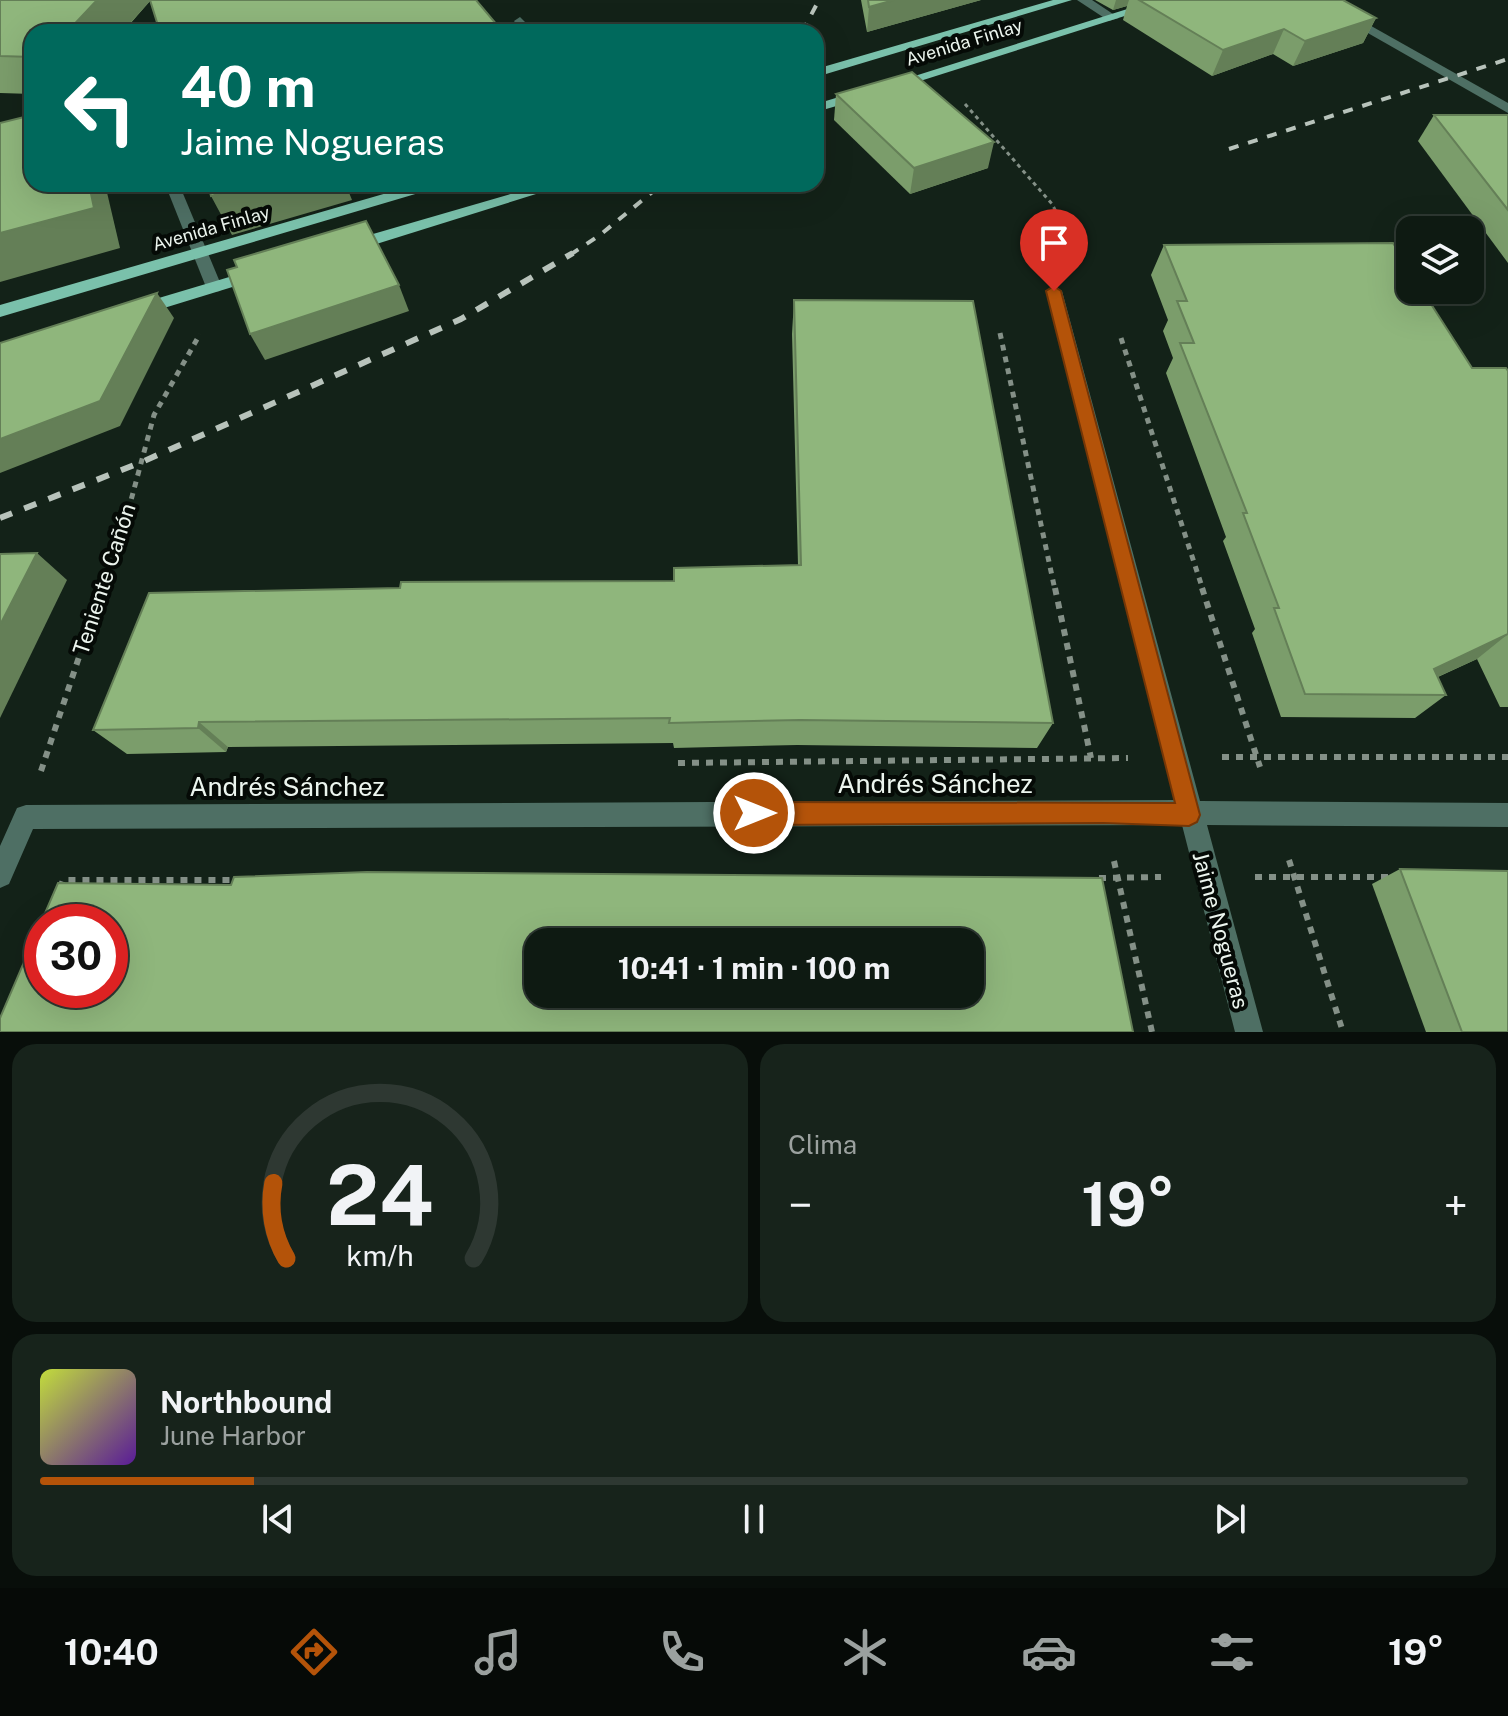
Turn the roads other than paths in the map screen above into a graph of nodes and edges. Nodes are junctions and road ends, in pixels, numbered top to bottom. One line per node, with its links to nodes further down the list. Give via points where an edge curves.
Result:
1 (1066, 0): 6 (main road, Avenida Finlay)
2 (1083, 0): 5 (street)
3 (1169, 0): 5 (main road, Avenida Finlay)
4 (1316, 0): 8 (street)
5 (1113, 18): 7 (main road, Avenida Finlay)
6 (824, 71)
7 (824, 106)
8 (1508, 109)
9 (175, 192): 13 (street)
10 (406, 192): 13 (main road, Avenida Finlay)
11 (534, 192): 12 (main road)
12 (335, 251)
13 (200, 252): 15 (street); 17 (main road, Avenida Finlay)
14 (275, 269): 15 (main road)
15 (214, 287): 18 (main road)
16 (1054, 291): 19 (street, Jaime Nogueras)
17 (0, 311)
18 (114, 317)
19 (1189, 815): 20 (street, Andrés Sánchez); 21 (street, Andrés Sánchez, via 26,817); 22 (street, Jaime Nogueras)
20 (1508, 815)
21 (0, 875)
22 (1249, 1032)

